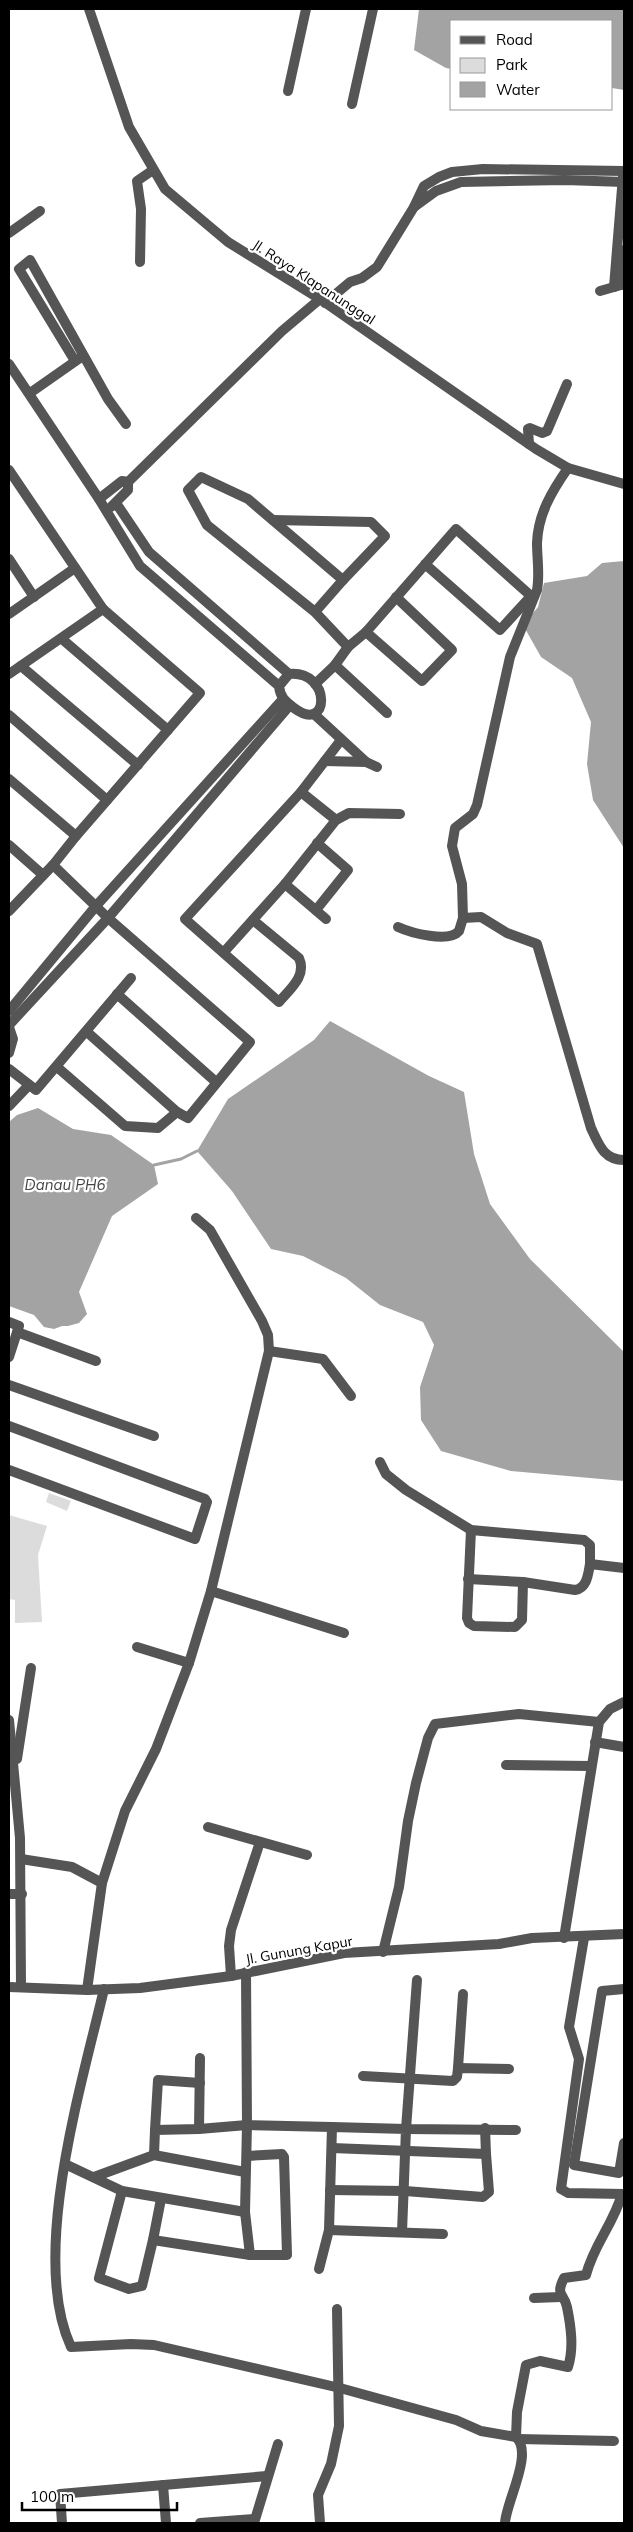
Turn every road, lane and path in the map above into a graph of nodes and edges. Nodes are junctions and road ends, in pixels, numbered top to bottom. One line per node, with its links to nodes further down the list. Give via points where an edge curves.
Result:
1 (89, 9): 6 (street, Jl. Raya Klapanunggal, via 129,127)
2 (306, 9): 4 (street)
3 (373, 9): 5 (street)
4 (288, 91)
5 (352, 104)
6 (153, 170): 13 (street, via 137,181 141,209); 16 (street, Jl. Raya Klapanunggal, via 165,189 228,242)
7 (624, 171): 8 (street); 9 (street, via 504,169 452,172 424,186)
8 (623, 182): 9 (street, via 461,182 436,191); 14 (street)
9 (414, 207): 16 (street, via 377,267)
10 (40, 212): 11 (street)
11 (9, 233)
12 (624, 250): 14 (street)
13 (140, 262)
14 (620, 286): 15 (street)
15 (600, 291)
16 (323, 301): 22 (street, Jl. Raya Klapanunggal); 25 (street, via 282,331)
17 (79, 358): 17 (street, via 30,260 19,269); 20 (street); 21 (street)
18 (9, 364): 20 (street)
19 (568, 384): 22 (street, via 547,431 542,433 528,429)
20 (30, 394): 27 (street)
21 (126, 424)
22 (529, 444): 23 (street, Jl. Raya Klapanunggal)
23 (568, 468): 26 (street, Jl. Raya Klapanunggal); 74 (street, via 550,494 540,522 537,590 510,657 477,805 473,814 455,828 453,836 452,846 462,884)
24 (9, 470): 33 (street)
25 (128, 482): 27 (street, via 122,481); 28 (street, via 128,490)
26 (624, 484)
27 (99, 499): 29 (street)
28 (116, 503): 29 (street); 46 (street, via 149,552)
29 (107, 511): 48 (street, via 140,566)
30 (273, 520): 34 (street); 34 (street, via 372,522 385,536); 38 (street, via 248,499 200,477 188,490 207,526)
31 (9, 559): 35 (street)
32 (426, 564): 32 (street, via 500,630 531,596 456,529); 36 (street)
33 (75, 568): 35 (street); 37 (street)
34 (343, 580): 38 (street)
35 (34, 597): 39 (street)
36 (396, 597): 40 (street); 40 (street, via 452,650 422,681)
37 (103, 609): 41 (street); 53 (street, via 200,693)
38 (315, 612): 42 (street)
39 (9, 614)
40 (366, 632): 42 (street)
41 (62, 639): 44 (street); 53 (street)
42 (348, 647): 43 (street)
43 (335, 665): 47 (street); 50 (street)
44 (21, 666): 45 (street); 57 (street)
45 (9, 674)
46 (289, 674): 47 (street, via 302,675); 48 (street)
47 (316, 684): 51 (street, via 323,701 320,710)
48 (279, 686): 49 (street)
49 (286, 702): 51 (street, via 299,712); 70 (street); 73 (street)
50 (387, 713)
51 (314, 714): 54 (street)
52 (9, 715): 61 (street)
53 (168, 730): 57 (street)
54 (341, 740): 55 (street); 56 (street)
55 (326, 761): 56 (street); 60 (street)
56 (366, 762): 58 (street)
57 (138, 765): 61 (street)
58 (377, 767)
59 (9, 779): 64 (street)
60 (301, 792): 63 (street); 78 (street, via 186,919)
61 (107, 800): 64 (street)
62 (400, 814): 63 (street, via 349,812)
63 (336, 820): 65 (street)
64 (76, 836): 67 (street)
65 (317, 843): 69 (street); 72 (street, via 348,870)
66 (9, 844): 68 (street)
67 (53, 865): 68 (street); 70 (street)
68 (43, 875): 71 (street)
69 (285, 884): 72 (street); 76 (street)
70 (96, 906): 73 (street); 81 (street)
71 (9, 909)
72 (316, 910): 75 (street)
73 (108, 918): 82 (street); 87 (street, via 250,1042)
74 (463, 918): 77 (street, via 459,931 452,937 414,933); 91 (street, via 481,917 507,933 537,944 591,1128 605,1155 614,1160)
75 (326, 919)
76 (253, 920): 78 (street); 78 (street, via 299,958 303,966 301,975 279,1002)
77 (398, 927)
78 (224, 952)
79 (131, 978): 80 (street)
80 (117, 994): 83 (street); 87 (street)
81 (9, 1011)
82 (9, 1026): 84 (street, via 13,1039)
83 (87, 1032): 85 (street); 90 (street)
84 (9, 1053)
85 (57, 1067): 88 (street, via 36,1090); 90 (street, via 125,1126 158,1128)
86 (9, 1069): 88 (street)
87 (216, 1082): 90 (street, via 188,1118)
88 (29, 1085): 89 (street)
89 (9, 1106)
90 (177, 1112)
91 (624, 1160)
92 (196, 1218): 95 (street, via 210,1230 253,1304 268,1335)
93 (9, 1322): 94 (street, via 19,1326)
94 (17, 1332): 96 (street); 97 (street)
95 (269, 1351): 99 (street, via 323,1359); 109 (street)
96 (9, 1356)
97 (96, 1361)
98 (9, 1385): 101 (street)
99 (351, 1396)
100 (9, 1426): 103 (street, via 207,1502 195,1539)
101 (154, 1436)
102 (380, 1462): 104 (street, via 386,1474 406,1490)
103 (9, 1470)
104 (471, 1530): 105 (street, via 584,1540 590,1545); 107 (street)
105 (590, 1564): 106 (street); 108 (street, via 586,1583 578,1590)
106 (624, 1568)
107 (468, 1579): 108 (street); 108 (street, via 467,1618 474,1626 520,1625)
108 (523, 1582)
109 (211, 1591): 110 (street); 112 (street)
110 (344, 1633)
111 (137, 1647): 112 (street)
112 (189, 1663): 130 (street, via 156,1749 125,1811)
113 (31, 1668): 122 (street)
114 (624, 1702): 116 (street, via 610,1709)
115 (9, 1720): 119 (street)
116 (598, 1722): 117 (street); 136 (street, via 519,1714 435,1724 416,1782 399,1887)
117 (595, 1742): 118 (street); 121 (street)
118 (624, 1747)
119 (11, 1756): 122 (street)
120 (506, 1765): 121 (street)
121 (590, 1766): 134 (street)
122 (14, 1777): 123 (street)
123 (12, 1796): 125 (street)
124 (208, 1827): 127 (street)
125 (20, 1838): 126 (street); 129 (street)
126 (9, 1839)
127 (260, 1842): 128 (street); 138 (street, via 231,1930)
128 (307, 1855)
129 (21, 1859): 130 (street, via 72,1867); 132 (street)
130 (102, 1883): 144 (street)
131 (9, 1894): 132 (street)
132 (22, 1894): 141 (street)
133 (624, 1934): 135 (street, Jl. Gunung Kapur)
134 (564, 1938): 135 (street, Jl. Gunung Kapur); 136 (street, Jl. Gunung Kapur)
135 (584, 1938): 171 (street, via 568,2027 579,2059 561,2189 568,2193)
136 (383, 1952): 137 (street, Jl. Gunung Kapur, via 344,1954)
137 (246, 1972): 138 (street, Jl. Gunung Kapur); 152 (street)
138 (231, 1976): 142 (street, Jl. Gunung Kapur, via 140,1988)
139 (417, 1980): 150 (street)
140 (9, 1987): 141 (street, Jl. Gunung Kapur)
141 (21, 1987): 144 (street, Jl. Gunung Kapur)
142 (104, 1989): 144 (street, Jl. Gunung Kapur); 165 (street)
143 (624, 1989): 159 (street, via 602,1991 574,2165 619,2173)
144 (86, 1990)
145 (463, 1994): 147 (street)
146 (200, 2058): 151 (street)
147 (458, 2068): 148 (street); 150 (street, via 456,2080)
148 (509, 2069)
149 (363, 2076): 150 (street)
150 (409, 2079): 155 (street)
151 (200, 2083): 156 (street, via 158,2080); 157 (street)
152 (247, 2125): 153 (street); 157 (street); 164 (street)
153 (332, 2127): 155 (street); 160 (street)
154 (485, 2128): 155 (street); 158 (street); 162 (street)
155 (406, 2129): 161 (street)
156 (155, 2130): 157 (street); 163 (street)
157 (199, 2130)
158 (516, 2130)
159 (624, 2143)
160 (332, 2148): 161 (street); 168 (street)
161 (405, 2150): 162 (street); 170 (street)
162 (486, 2154): 170 (street, via 488,2195)
163 (154, 2155): 166 (street); 167 (street)
164 (247, 2156): 166 (street); 178 (street, via 283,2155 287,2235 286,2256)
165 (65, 2164): 167 (street); 183 (street, via 56,2220 55,2267 58,2303 71,2347 154,2345)
166 (245, 2172): 173 (street)
167 (94, 2177): 169 (street)
168 (330, 2190): 170 (street); 174 (street)
169 (122, 2191): 172 (street); 177 (street, via 100,2279 129,2289 139,2288)
170 (405, 2191): 175 (street)
171 (623, 2194): 180 (street, via 617,2213 591,2255 586,2275 564,2278 560,2287)
172 (162, 2198): 173 (street); 177 (street)
173 (245, 2212): 178 (street)
174 (329, 2230): 175 (street); 179 (street)
175 (402, 2232): 176 (street)
176 (443, 2234)
177 (153, 2240): 178 (street)
178 (250, 2255)
179 (319, 2269)
180 (561, 2297): 181 (street); 184 (street, via 566,2304 572,2347 568,2368 540,2362 526,2365 517,2412)
181 (534, 2298)
182 (338, 2309): 183 (street)
183 (340, 2388): 184 (street, via 456,2420 481,2431); 193 (street, via 339,2426 331,2464 318,2495)
184 (517, 2438): 185 (street); 194 (street, via 521,2445 519,2479)
185 (614, 2440)
186 (278, 2444): 187 (street)
187 (268, 2476): 188 (street); 189 (street)
188 (163, 2485): 190 (street, via 60,2494); 191 (street)
189 (254, 2521): 192 (street)
190 (62, 2523)
191 (166, 2523)
192 (200, 2523)
193 (320, 2523)
194 (505, 2523)

